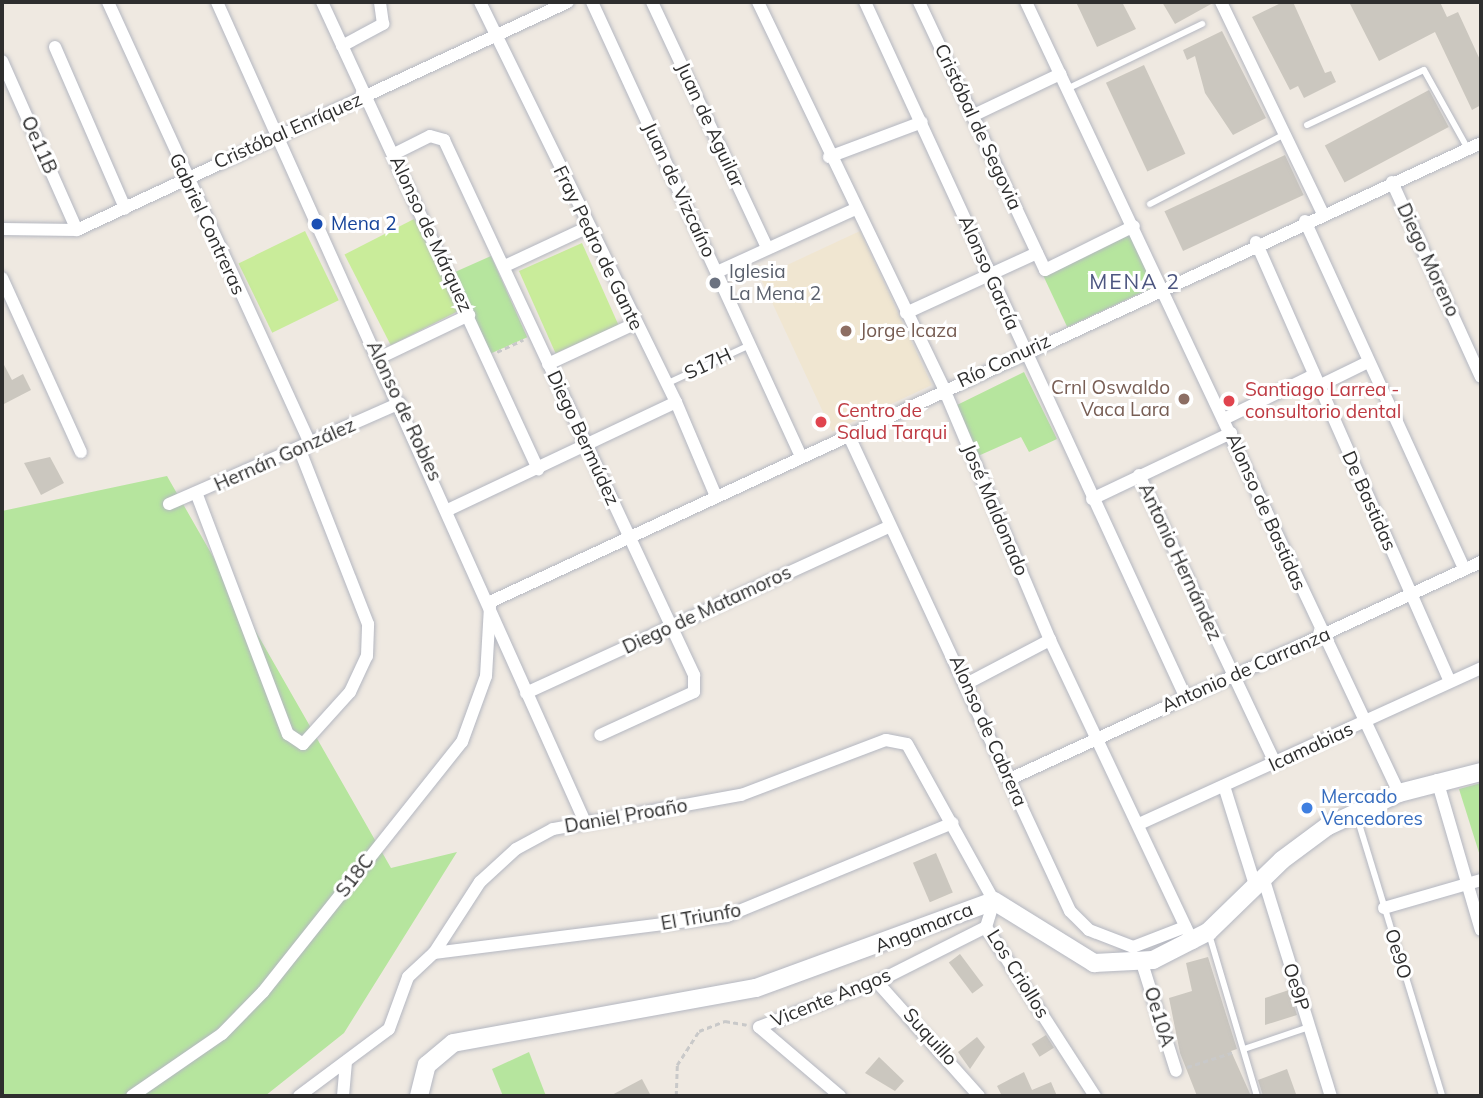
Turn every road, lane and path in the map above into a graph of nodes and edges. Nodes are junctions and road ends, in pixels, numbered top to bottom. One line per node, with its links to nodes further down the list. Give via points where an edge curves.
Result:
1 (110, 2): 31 (street, Gabriel Contreras)
2 (217, 2): 26 (street, Alonso de Robles)
3 (321, 2): 16 (street, Alonso de Márquez)
4 (380, 2): 16 (street, via 383,24)
5 (480, 2): 15 (street, Fray Pedro de Gante)
6 (568, 2): 15 (street, Cristóbal Enríquez)
7 (592, 2): 46 (street, Juan de Vizcaíno)
8 (652, 2): 43 (street, Juan de Aguilar)
9 (758, 2): 30 (street, José Maldonado)
10 (865, 2): 23 (street, Alonso García)
11 (919, 2): 22 (street, Cristóbal de Segovia)
12 (1026, 2): 19 (street, Alonso de Bastidas)
13 (1221, 2): 25 (street)
14 (1202, 24): 20 (lane)
15 (496, 35): 21 (street, Cristóbal Enríquez); 39 (street, Fray Pedro de Gante)
16 (342, 46): 21 (street, Alonso de Márquez)
17 (55, 47): 34 (street)
18 (2, 61): 41 (street, Oe11B)
19 (1060, 74): 20 (street, Alonso de Bastidas); 22 (street)
20 (1067, 89): 38 (street, Alonso de Bastidas)
21 (368, 94): 26 (street, Cristóbal Enríquez); 29 (street, Alonso de Márquez)
22 (972, 116): 44 (street, Cristóbal de Segovia)
23 (922, 122): 30 (street); 47 (street, Alonso García)
24 (1307, 125): 28 (lane, via 1424,70)
25 (1285, 134): 33 (lane); 36 (street)
26 (276, 136): 31 (street, Cristóbal Enríquez); 57 (street, Alonso de Robles)
27 (1481, 143): 28 (street, Río Conuriz)
28 (1468, 149): 32 (street, Río Conuriz)
29 (394, 154): 45 (street, Diego Bermúdez, via 430,136 444,140); 51 (street, Alonso de Márquez)
30 (829, 157): 35 (street, José Maldonado)
31 (185, 177): 34 (street, Cristóbal Enríquez); 69 (street, Gabriel Contreras)
32 (1392, 182): 36 (street, Río Conuriz); 60 (street, Diego Moreno)
33 (1150, 204)
34 (125, 208): 41 (street, Cristóbal Enríquez)
35 (855, 209): 43 (street); 50 (street, José Maldonado)
36 (1322, 212): 37 (street, Río Conuriz)
37 (1305, 221): 42 (street, Río Conuriz); 58 (street)
38 (1134, 226): 44 (street, via 1045,270); 49 (street, Alonso de Bastidas)
39 (586, 228): 45 (street); 52 (street, Fray Pedro de Gante)
40 (2, 229): 41 (street, Cristóbal Enríquez)
41 (76, 230)
42 (1256, 242): 49 (street, Río Conuriz); 61 (street, De Bastidas)
43 (767, 247): 46 (street)
44 (1037, 253): 47 (street)
45 (505, 266): 53 (street, Diego Bermúdez)
46 (717, 272): 54 (street, Juan de Vizcaíno)
47 (989, 273): 50 (street); 55 (street, Alonso García)
48 (2, 278): 71 (street)
49 (1163, 288): 55 (street, Río Conuriz); 66 (street, Alonso de Bastidas)
50 (906, 313): 63 (street, José Maldonado)
51 (469, 315): 56 (street, Alonso de Márquez); 57 (street)
52 (634, 324): 59 (street); 62 (street, Fray Pedro de Gante)
53 (535, 334): 56 (path); 59 (street, Diego Bermúdez)
54 (750, 345): 62 (lane, S17H); 72 (street, Juan de Vizcaíno)
55 (1024, 352): 63 (street, Río Conuriz); 77 (street, Alonso García)
56 (488, 357): 73 (street, Alonso de Márquez)
57 (379, 358): 65 (street, Alonso de Robles)
58 (1366, 363): 61 (street); 83 (street)
59 (548, 364): 70 (street, Diego Bermúdez)
60 (1481, 377)
61 (1316, 381): 66 (street); 84 (street, De Bastidas)
62 (667, 384): 64 (street, Fray Pedro de Gante)
63 (944, 389): 68 (street, Río Conuriz); 88 (street, José Maldonado)
64 (676, 402): 70 (street); 75 (street, Fray Pedro de Gante)
65 (400, 403): 69 (street, Hernán González); 79 (street, Alonso de Robles)
66 (1224, 419): 67 (street, Alonso de Bastidas)
67 (1231, 433): 74 (street); 87 (street, Alonso de Bastidas)
68 (848, 434): 72 (street, Río Conuriz); 80 (street, Alonso de Cabrera)
69 (304, 446): 76 (street, Hernán González); 76 (street, Gabriel Contreras, via 368,624 366,656 350,692 303,744 288,734)
70 (586, 447): 73 (street); 81 (street, Diego Bermúdez)
71 (81, 452)
72 (800, 455): 75 (street, Río Conuriz)
73 (538, 469): 79 (street)
74 (1139, 475): 77 (street); 90 (street, Antonio Hernández)
75 (715, 494): 81 (street, Río Conuriz)
76 (197, 495): 78 (street, Hernán González)
77 (1092, 499): 94 (street, Alonso García)
78 (169, 504)
79 (450, 509): 85 (street, Alonso de Robles)
80 (888, 527): 86 (street, Diego de Matamoros); 92 (street, Alonso de Cabrera)
81 (629, 535): 85 (street, Río Conuriz); 86 (street, Diego Bermúdez)
82 (1481, 562): 83 (street, Antonio de Carranza)
83 (1464, 569): 84 (street, Antonio de Carranza)
84 (1410, 594): 87 (street, Antonio de Carranza); 91 (street, De Bastidas)
85 (490, 602): 93 (street, Alonso de Robles); 127 (street, S18C, via 486,677 462,742 263,992 222,1034)
86 (674, 625): 93 (street, Diego de Matamoros); 96 (street, Diego Bermúdez, via 697,689)
87 (1322, 637): 90 (street, Antonio de Carranza); 95 (street, Alonso de Bastidas)
88 (1050, 640): 92 (street); 97 (street, José Maldonado)
89 (1481, 668): 91 (street, Icamabias)
90 (1234, 675): 94 (street, Antonio de Carranza); 99 (street, Antonio Hernández)
91 (1450, 681): 95 (street, Icamabias)
92 (968, 683): 101 (street, Alonso de Cabrera)
93 (526, 693): 106 (street, Alonso de Robles)
94 (1185, 696): 97 (street, Antonio de Carranza)
95 (1365, 722): 99 (street, Icamabias); 104 (street, Alonso de Bastidas)
96 (600, 736)
97 (1095, 738): 101 (street, Antonio de Carranza); 108 (street, José Maldonado)
98 (899, 741): 106 (street, Daniel Proaño, via 886,740 741,795); 107 (street, Los Criollos, via 907,744)
99 (1275, 763): 103 (street, Icamabias)
100 (1481, 772): 102 (street, Angamarca)
101 (1010, 779): 115 (street, Alonso de Cabrera, via 1070,911 1089,930 1133,947)
102 (1437, 780): 104 (street, Angamarca); 111 (street)
103 (1224, 786): 108 (street, Icamabias); 110 (street, Oe9P)
104 (1399, 793): 105 (street, Angamarca)
105 (1355, 812): 110 (street, Angamarca); 113 (lane, Oe9O)
106 (585, 822): 119 (street, Daniel Proaño, via 554,829 516,849 480,882)
107 (953, 823): 112 (street, Los Criollos); 119 (street, El Triunfo, via 727,916)
108 (1139, 824): 115 (street, José Maldonado)
109 (1481, 880): 111 (street)
110 (1259, 881): 117 (street, Angamarca); 123 (street, Oe9P)
111 (1467, 884): 113 (street); 116 (street)
112 (994, 901): 114 (street, Los Criollos); 120 (street, Angamarca, via 1094,963); 130 (street, Angamarca, via 756,988 453,1043 428,1065)
113 (1384, 908): 137 (lane, Oe9O)
114 (986, 927): 121 (street, Vicente Angos); 134 (street, Los Criollos)
115 (1185, 927): 118 (street, José Maldonado)
116 (1481, 930)
117 (1208, 932): 118 (street, Angamarca); 124 (lane)
118 (1193, 943): 120 (street, Angamarca)
119 (434, 953): 125 (street, Daniel Proaño, via 408,977 389,1029)
120 (1142, 963): 126 (street, Oe10A)
121 (877, 982): 122 (street, Vicente Angos); 133 (street, Suquillo)
122 (759, 1027): 131 (path, Vicente Angos, via 725,1021 699,1031 677,1065); 132 (street)
123 (1309, 1027): 124 (lane); 136 (street, Oe9P)
124 (1244, 1049): 126 (path); 135 (lane)
125 (346, 1063): 128 (street, Daniel Proaño); 129 (street)
126 (1176, 1071)
127 (132, 1096)
128 (299, 1096)
129 (343, 1096)
130 (419, 1096)
131 (676, 1096)
132 (840, 1096)
133 (979, 1096)
134 (1095, 1096)
135 (1257, 1096)
136 (1331, 1096)
137 (1442, 1096)

